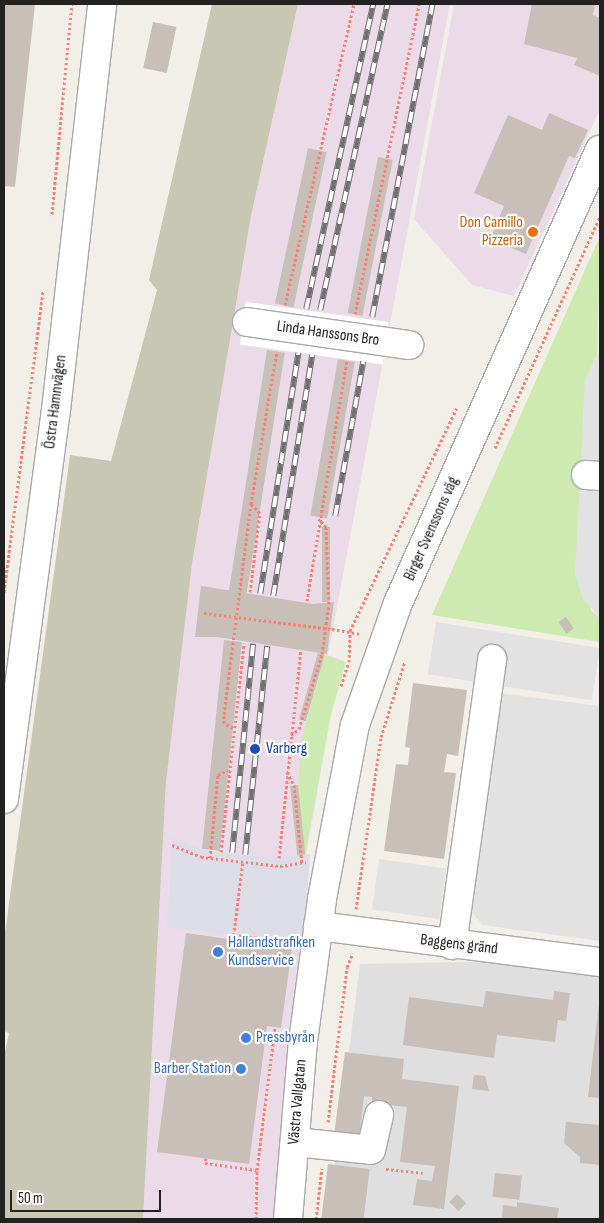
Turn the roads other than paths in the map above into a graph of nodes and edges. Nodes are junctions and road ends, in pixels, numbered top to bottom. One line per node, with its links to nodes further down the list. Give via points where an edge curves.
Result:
1 (102, 4): 6 (street, Östra Hamnvägen, via 56,410)
2 (600, 150): 7 (street, Birger Svenssons väg, via 398,603 355,725)
3 (247, 322): 4 (street, Linda Hanssons Bro, bridge)
4 (409, 345)
5 (492, 659): 8 (street)
6 (4, 799)
7 (308, 934): 8 (street, Baggens gränd, via 361,933); 11 (street, Västra Vallgatan)
8 (452, 945): 9 (street, Baggens gränd)
9 (600, 962)
10 (379, 1116): 11 (street, via 371,1150)
11 (295, 1142): 12 (street, Västra Vallgatan)
12 (288, 1219)

